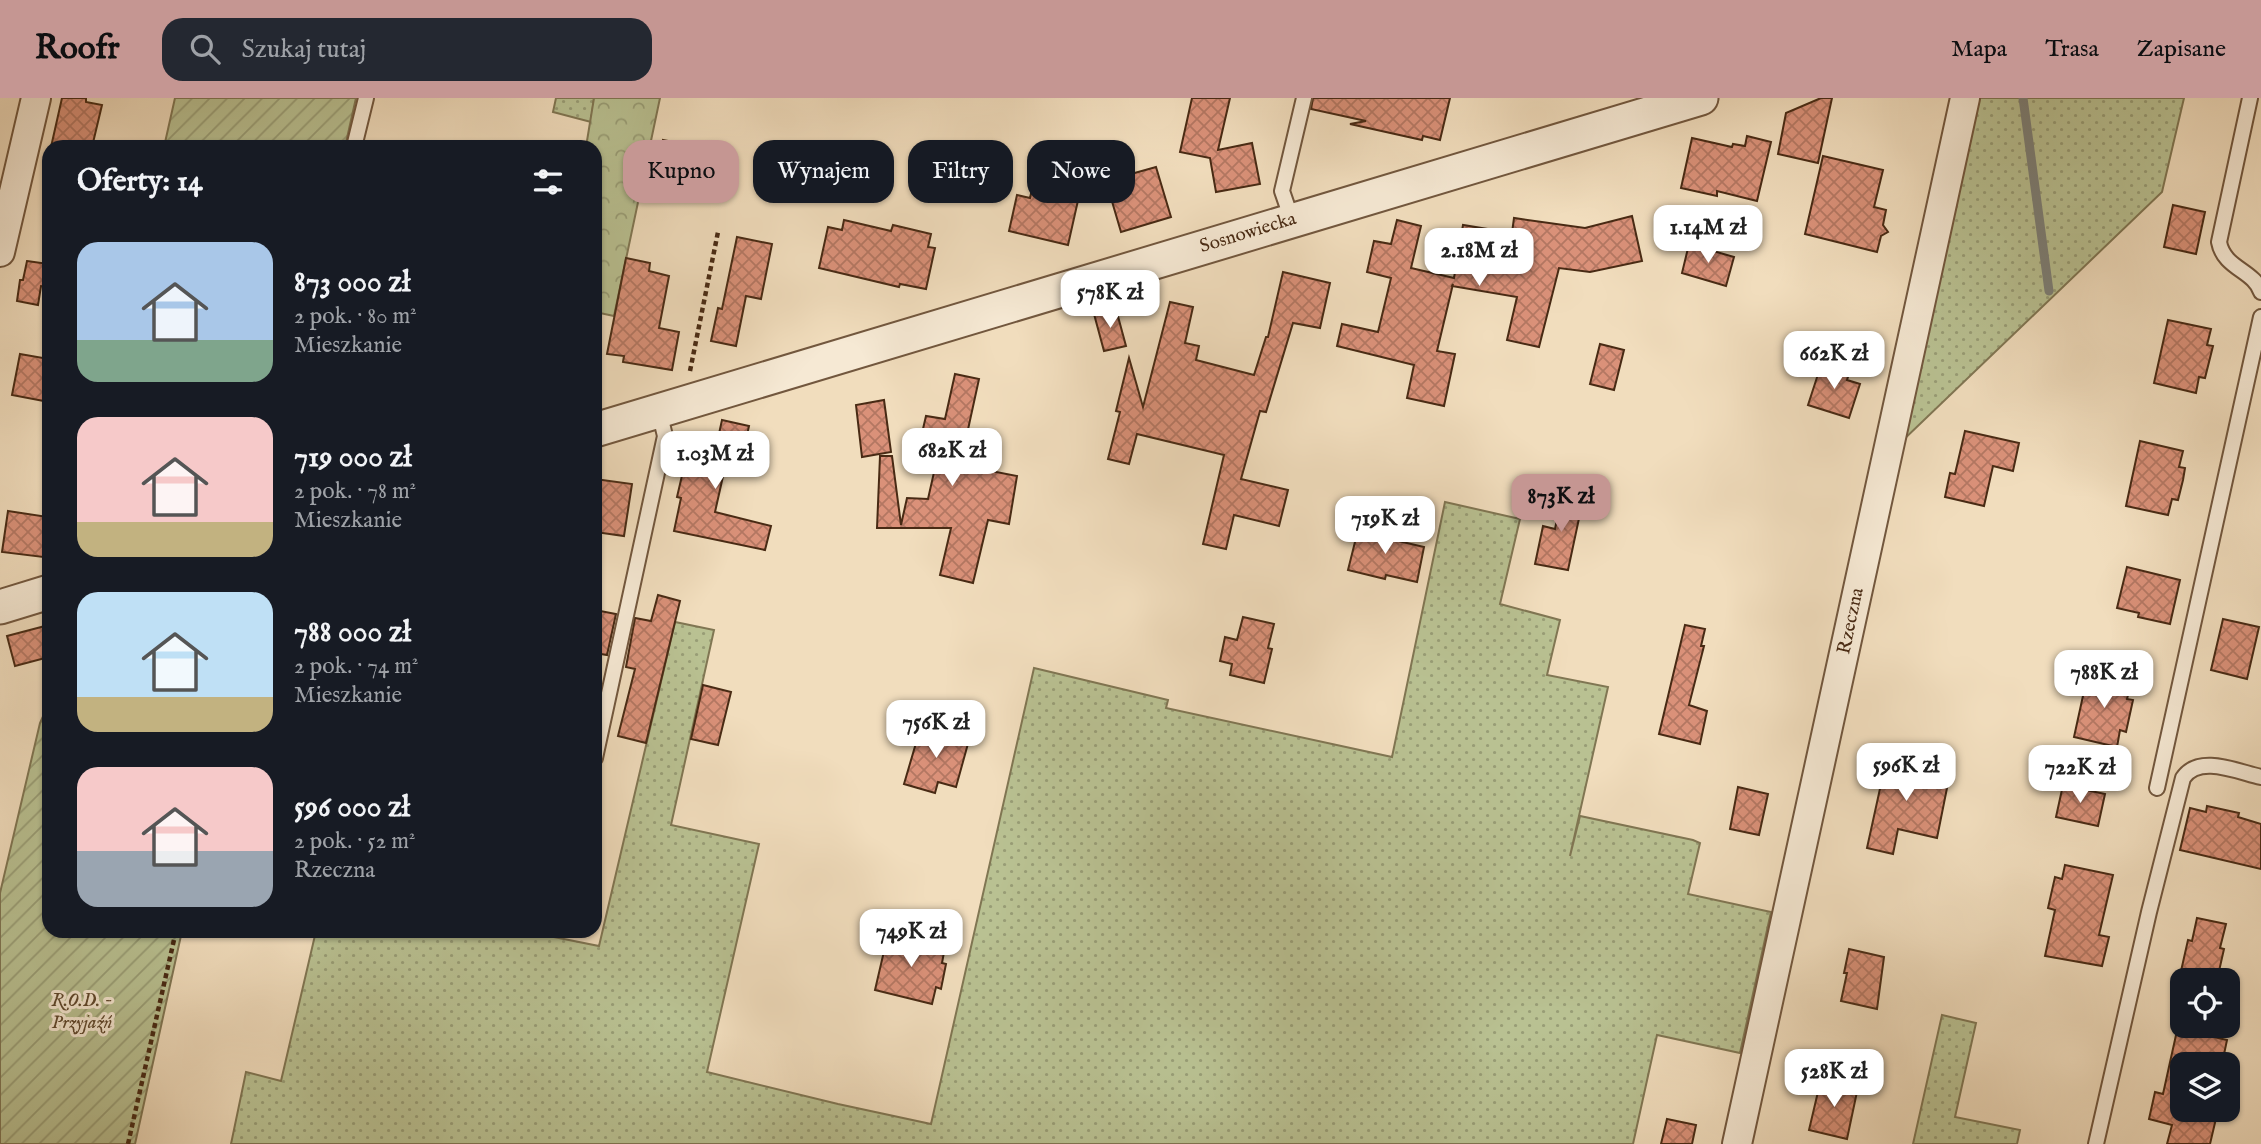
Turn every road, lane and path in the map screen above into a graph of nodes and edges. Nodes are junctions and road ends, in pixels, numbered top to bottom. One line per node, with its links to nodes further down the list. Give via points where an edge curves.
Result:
1 (36, 98): 10 (street)
2 (366, 98): 7 (lane)
3 (1304, 98): 8 (lane, via 1282,191)
4 (1701, 98): 8 (street, Sosnowiecka, via 1636,113)
5 (1965, 98): 23 (street, Rzeczna)
6 (2250, 98): 11 (lane, via 2219,242 2228,262 2258,284)
7 (356, 140)
8 (1292, 220): 13 (street, Sosnowiecka)
9 (718, 232): 13 (path, via 690,370)
10 (0, 252)
11 (2261, 292)
12 (2261, 317): 20 (lane)
13 (695, 400): 14 (street, Sosnowiecka)
14 (659, 411): 15 (street, Sosnowiecka); 18 (lane, via 665,436)
15 (602, 428)
16 (42, 594): 17 (street)
17 (0, 607)
18 (602, 726)
19 (2261, 777): 24 (lane, via 2210,765 2195,767 2183,778)
20 (2157, 788)
21 (174, 938): 22 (path)
22 (128, 1144)
23 (1737, 1144)
24 (2096, 1144)

